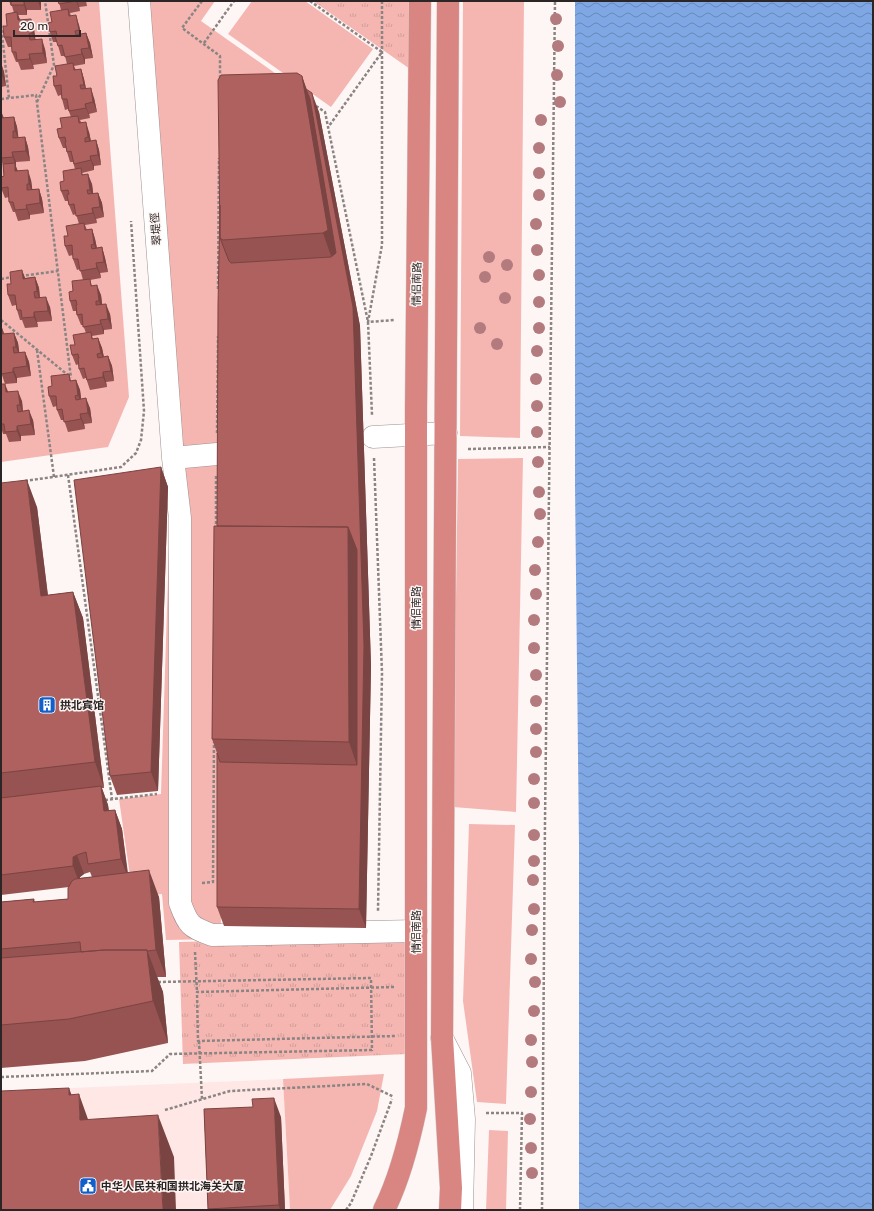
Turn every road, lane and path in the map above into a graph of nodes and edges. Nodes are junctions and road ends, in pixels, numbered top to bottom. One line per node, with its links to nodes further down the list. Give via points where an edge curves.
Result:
1 (45, 1): 14 (path, via 54,65)
2 (139, 1): 29 (lane, 翠堤徑)
3 (234, 1): 10 (path)
4 (310, 1): 11 (path)
5 (382, 1): 11 (path)
6 (420, 1): 24 (highway, 情侣南路)
7 (448, 1): 26 (highway)
8 (556, 1): 27 (path)
9 (1, 25): 12 (path)
10 (204, 44)
11 (382, 52): 16 (path); 22 (path, via 382,245)
12 (9, 98): 13 (path); 14 (path, via 36,95)
13 (1, 99)
14 (37, 103): 18 (path)
15 (312, 104): 16 (path, via 325,112)
16 (329, 126): 22 (path)
17 (131, 215): 30 (path, via 144,412 142,440 136,453 121,467)
18 (58, 271): 19 (path); 23 (path, via 71,378)
19 (1, 279)
20 (1, 320): 23 (path)
21 (399, 320): 22 (path)
22 (368, 322): 25 (path)
23 (37, 350): 31 (path)
24 (416, 434): 25 (lane); 26 (lane); 37 (highway, 情侣南路)
25 (373, 437): 38 (path, via 382,673)
26 (446, 441): 27 (path); 46 (highway)
27 (550, 446): 58 (path)
28 (217, 454): 29 (lane)
29 (173, 458): 33 (lane, 翠堤徑, via 180,518)
30 (68, 475): 31 (path); 34 (path)
31 (54, 477): 32 (path)
32 (24, 481)
33 (180, 792): 34 (path); 36 (lane, 翠堤徑, via 180,902 186,919)
34 (112, 799): 35 (path)
35 (104, 800)
36 (195, 929): 38 (lane, via 212,935); 39 (path)
37 (416, 931): 38 (lane); 41 (highway, 情侣南路)
38 (377, 932)
39 (196, 981): 40 (path); 42 (path, via 370,978); 43 (path)
40 (153, 982)
41 (416, 986): 42 (path); 44 (highway, 情侣南路)
42 (371, 988): 43 (path); 45 (path)
43 (197, 992): 47 (path)
44 (416, 1035): 45 (path); 51 (highway, 情侣南路)
45 (372, 1036): 47 (path); 48 (path, via 372,1050)
46 (442, 1038): 55 (highway, via 451,1188); 56 (lane, via 460,1073 464,1119)
47 (199, 1041): 48 (path)
48 (199, 1054): 49 (path, via 170,1054 152,1071); 50 (path)
49 (1, 1077)
50 (202, 1100): 51 (path, via 230,1091 367,1084); 52 (path)
51 (416, 1108): 54 (highway, 情侣南路, via 392,1195)
52 (164, 1110)
53 (486, 1112): 57 (path, via 522,1113)
54 (384, 1210)
55 (450, 1210)
56 (462, 1210)
57 (520, 1210)
58 (542, 1210)

